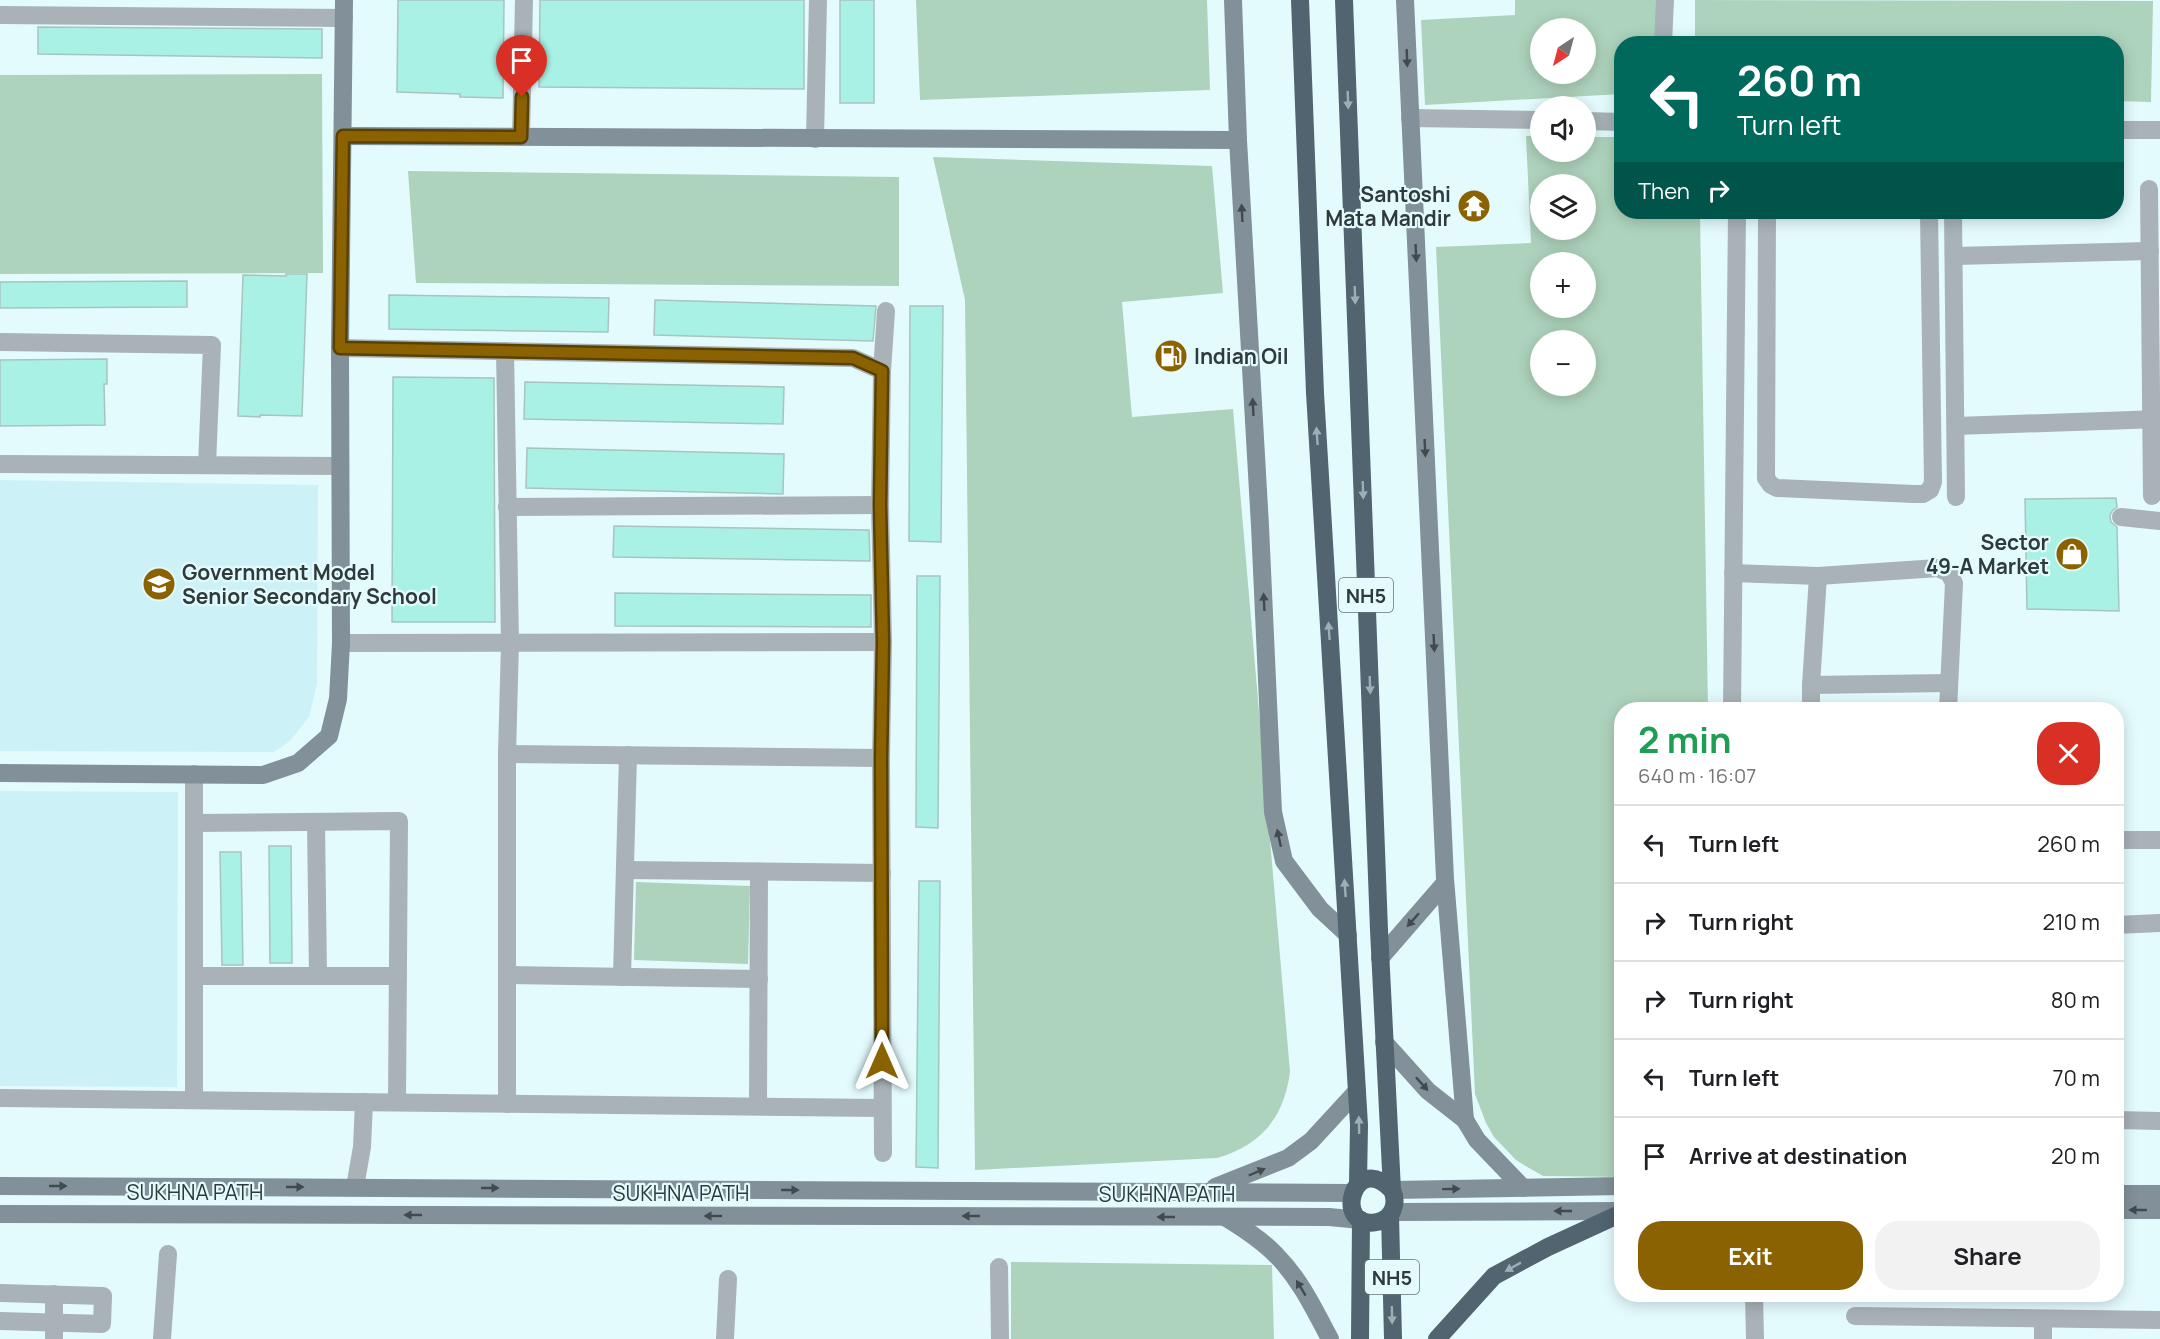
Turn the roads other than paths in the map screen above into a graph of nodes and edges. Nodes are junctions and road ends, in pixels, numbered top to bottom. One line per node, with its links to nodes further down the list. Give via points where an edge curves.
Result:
1 (524, 0): 19 (street)
2 (818, 0): 20 (street)
3 (1233, 0): 21 (street)
4 (1300, 0): 70 (highway, NH5, one-way to 4, via 1315,393)
5 (1344, 0): 71 (highway, NH5, one-way to 71)
6 (1405, 0): 12 (street, one-way to 12)
7 (1665, 0): 11 (street)
8 (217, 9): 9 (street); 10 (street)
9 (344, 9): 18 (street)
10 (0, 15)
11 (1663, 36)
12 (1410, 118): 13 (street); 67 (street, one-way to 67)
13 (1530, 120)
14 (1596, 121): 15 (street)
15 (1614, 122)
16 (2124, 130): 17 (street)
17 (2160, 130)
18 (343, 136): 19 (street); 31 (street)
19 (521, 137): 20 (street)
20 (815, 139): 21 (street)
21 (1238, 140): 70 (street, one-way to 21, via 1320,909 1284,861 1273,812)
22 (2149, 189): 27 (street)
23 (1737, 219): 45 (street)
24 (1767, 219): 25 (street, via 1766,478 1777,488 1923,494 1933,482)
25 (1929, 219)
26 (1953, 219): 28 (street)
27 (2150, 251): 28 (street); 34 (street)
28 (1955, 256): 35 (street)
29 (886, 311): 33 (street)
30 (0, 342): 37 (street, via 212,345)
31 (340, 348): 32 (street); 38 (street)
32 (506, 351): 33 (street, via 853,358); 42 (street)
33 (882, 371): 41 (street)
34 (2156, 419): 35 (street); 39 (street)
35 (1956, 426): 40 (street)
36 (0, 464): 37 (street)
37 (207, 465): 38 (street)
38 (340, 466): 48 (street)
39 (2152, 496)
40 (1956, 497)
41 (880, 505): 42 (street); 47 (street)
42 (507, 507): 49 (street)
43 (2121, 517): 44 (street)
44 (2160, 521)
45 (1733, 573): 46 (street); 52 (street)
46 (1818, 576): 50 (street, via 1938,568 1949,573 1954,583); 51 (street)
47 (883, 642): 49 (street); 57 (street)
48 (341, 643): 49 (street); 59 (street, via 338,699 329,736 298,763 263,775)
49 (510, 643): 55 (street)
50 (1948, 683): 51 (street); 54 (street)
51 (1811, 685): 53 (street)
52 (1732, 702)
53 (1811, 702)
54 (1948, 702)
55 (507, 754): 56 (street); 72 (street)
56 (628, 755): 57 (street); 64 (street)
57 (881, 758): 66 (street)
58 (0, 772): 59 (street)
59 (194, 774): 61 (street)
60 (316, 822): 61 (street); 74 (street); 75 (street, via 399,821)
61 (194, 823): 73 (street)
62 (2124, 840): 63 (street)
63 (2160, 840)
64 (625, 870): 65 (street); 76 (street)
65 (759, 872): 66 (street); 77 (street)
66 (882, 873): 86 (street)
67 (1445, 883): 71 (street, one-way to 71); 87 (street)
68 (2160, 923): 69 (street)
69 (2124, 925)
70 (1348, 935): 79 (highway, NH5)
71 (1380, 958): 78 (highway, NH5)
72 (507, 975): 76 (street); 84 (street)
73 (194, 976): 74 (street); 81 (street)
74 (318, 976): 75 (street)
75 (398, 976): 83 (street)
76 (622, 977): 77 (street)
77 (759, 979): 85 (street)
78 (1384, 1042): 87 (street, one-way to 87, via 1428,1091); 96 (highway, NH5)
79 (1357, 1091): 94 (highway, NH5, one-way to 79); 97 (street, one-way to 79, via 1288,1158 1311,1141)
80 (0, 1098): 81 (street)
81 (194, 1101): 82 (street)
82 (364, 1102): 83 (street); 93 (street)
83 (397, 1102): 84 (street)
84 (507, 1104): 85 (street)
85 (758, 1106): 86 (street)
86 (882, 1108): 90 (street)
87 (1465, 1120): 95 (street, via 1478,1140)
88 (2124, 1120): 89 (street)
89 (2160, 1121)
90 (884, 1153)
91 (0, 1186): 93 (street, SUKHNA PATH, one-way to 93)
92 (1614, 1186): 95 (street)
93 (355, 1188): 97 (street, SUKHNA PATH, one-way to 97)
94 (1355, 1188): 96 (highway, via 1367,1179 1377,1179); 97 (street, SUKHNA PATH); 107 (highway, NH5, via 1350,1203)
95 (1523, 1188): 96 (street, one-way to 95)
96 (1392, 1190): 103 (highway, NH5, via 1395,1201)
97 (1202, 1192)
98 (2124, 1194): 99 (street)
99 (2160, 1194)
100 (2124, 1210): 101 (street, one-way to 100)
101 (2160, 1210)
102 (1614, 1212): 103 (street, one-way to 103)
103 (1391, 1213): 107 (highway, via 1382,1221); 124 (highway, NH5, one-way to 124)
104 (0, 1214): 106 (street, SUKHNA PATH, one-way to 104)
105 (1614, 1216): 125 (highway, one-way to 125, via 1494,1276)
106 (1225, 1217): 107 (street, SUKHNA PATH); 122 (street, one-way to 106, via 1278,1256)
107 (1361, 1220): 123 (highway, NH5)
108 (168, 1254): 119 (street)
109 (999, 1267): 121 (street)
110 (728, 1279): 120 (street)
111 (0, 1293): 112 (street)
112 (54, 1294): 118 (street); 118 (street, via 103,1296 102,1324)
113 (1754, 1302): 126 (street)
114 (1856, 1316): 115 (street)
115 (2043, 1319): 116 (street); 127 (street)
116 (2160, 1320)
117 (0, 1321): 118 (street)
118 (54, 1331)
119 (162, 1339)
120 (725, 1339)
121 (1000, 1339)
122 (1330, 1339)
123 (1360, 1339)
124 (1393, 1339)
125 (1437, 1339)
126 (1755, 1339)
127 (2043, 1339)

